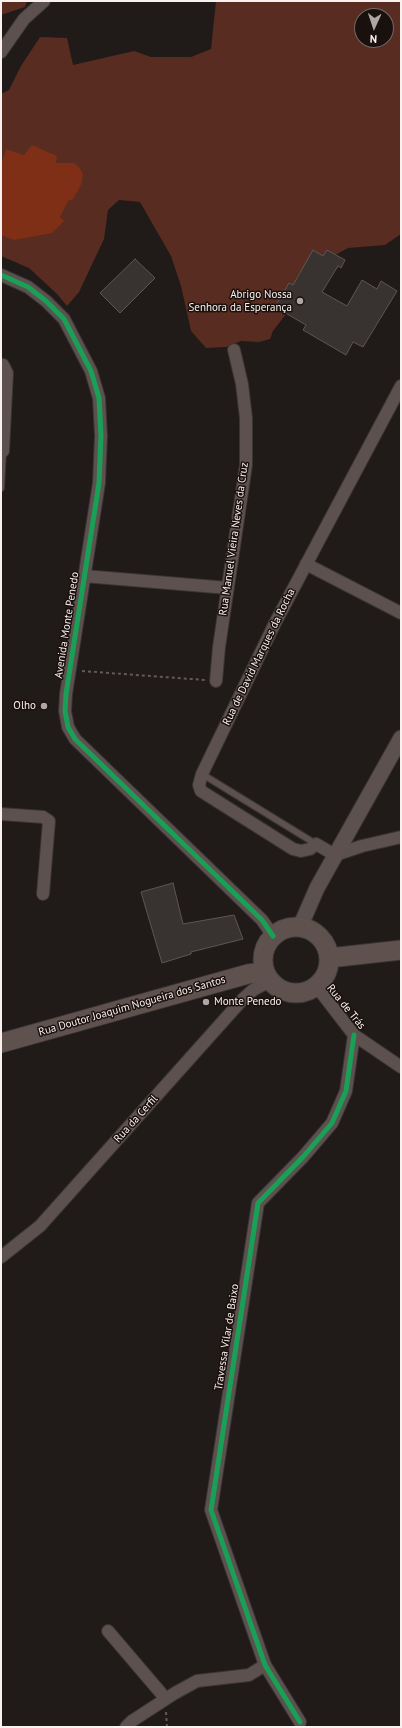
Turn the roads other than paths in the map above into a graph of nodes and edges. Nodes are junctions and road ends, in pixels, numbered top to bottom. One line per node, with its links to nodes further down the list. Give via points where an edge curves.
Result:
1 (44, 1): 2 (street, via 24,19)
2 (1, 52)
3 (1, 275): 10 (street, Avenida Monte Penedo, via 28,286 64,319 91,371 99,398 99,483)
4 (234, 350): 11 (street, Rua Manuel Vieira Neves da Cruz, via 246,418 246,465)
5 (1, 365): 7 (street, via 7,373)
6 (401, 386): 9 (street, Rua de David Marques da Rocha)
7 (4, 451): 8 (lane)
8 (1, 488)
9 (306, 564): 12 (street); 16 (street, Rua de David Marques da Rocha)
10 (84, 576): 11 (street); 23 (street, Avenida Monte Penedo, via 65,711 68,727 75,739 262,920)
11 (228, 588): 13 (street, Rua Manuel Vieira Neves da Cruz)
12 (401, 613)
13 (216, 681)
14 (401, 738): 15 (street)
15 (395, 758): 20 (street)
16 (202, 774): 19 (lane); 19 (street, Rua de David Marques da Rocha, via 199,785 201,791 293,849 301,851)
17 (1, 814): 21 (street, via 43,817 49,821)
18 (401, 837): 20 (street)
19 (316, 844): 20 (street)
20 (335, 855): 22 (street)
21 (43, 894)
22 (300, 927): 23 (main road, via 285,928); 25 (main road, via 317,934 328,949)
23 (273, 936): 26 (main road, via 262,957)
24 (401, 950): 25 (main road)
25 (329, 958): 27 (main road, via 327,974)
26 (267, 977): 27 (main road, via 288,993 303,993); 29 (main road, Rua Doutor Joaquim Nogueira dos Santos, via 248,974); 31 (street, Rua da Cerfil, via 242,1000 40,1226)
27 (317, 987): 28 (street, Rua de Trás)
28 (354, 1035): 30 (street, Rua de Trás); 33 (street, Travessa Vilar de Baixo, via 346,1091 332,1123 258,1203 211,1510)
29 (1, 1043)
30 (401, 1067)
31 (1, 1257)
32 (108, 1631): 34 (street)
33 (265, 1665): 34 (street, via 249,1675 197,1681); 35 (street, Travessa Vilar de Baixo)
34 (166, 1699): 36 (street)
35 (301, 1724)
36 (126, 1727)

